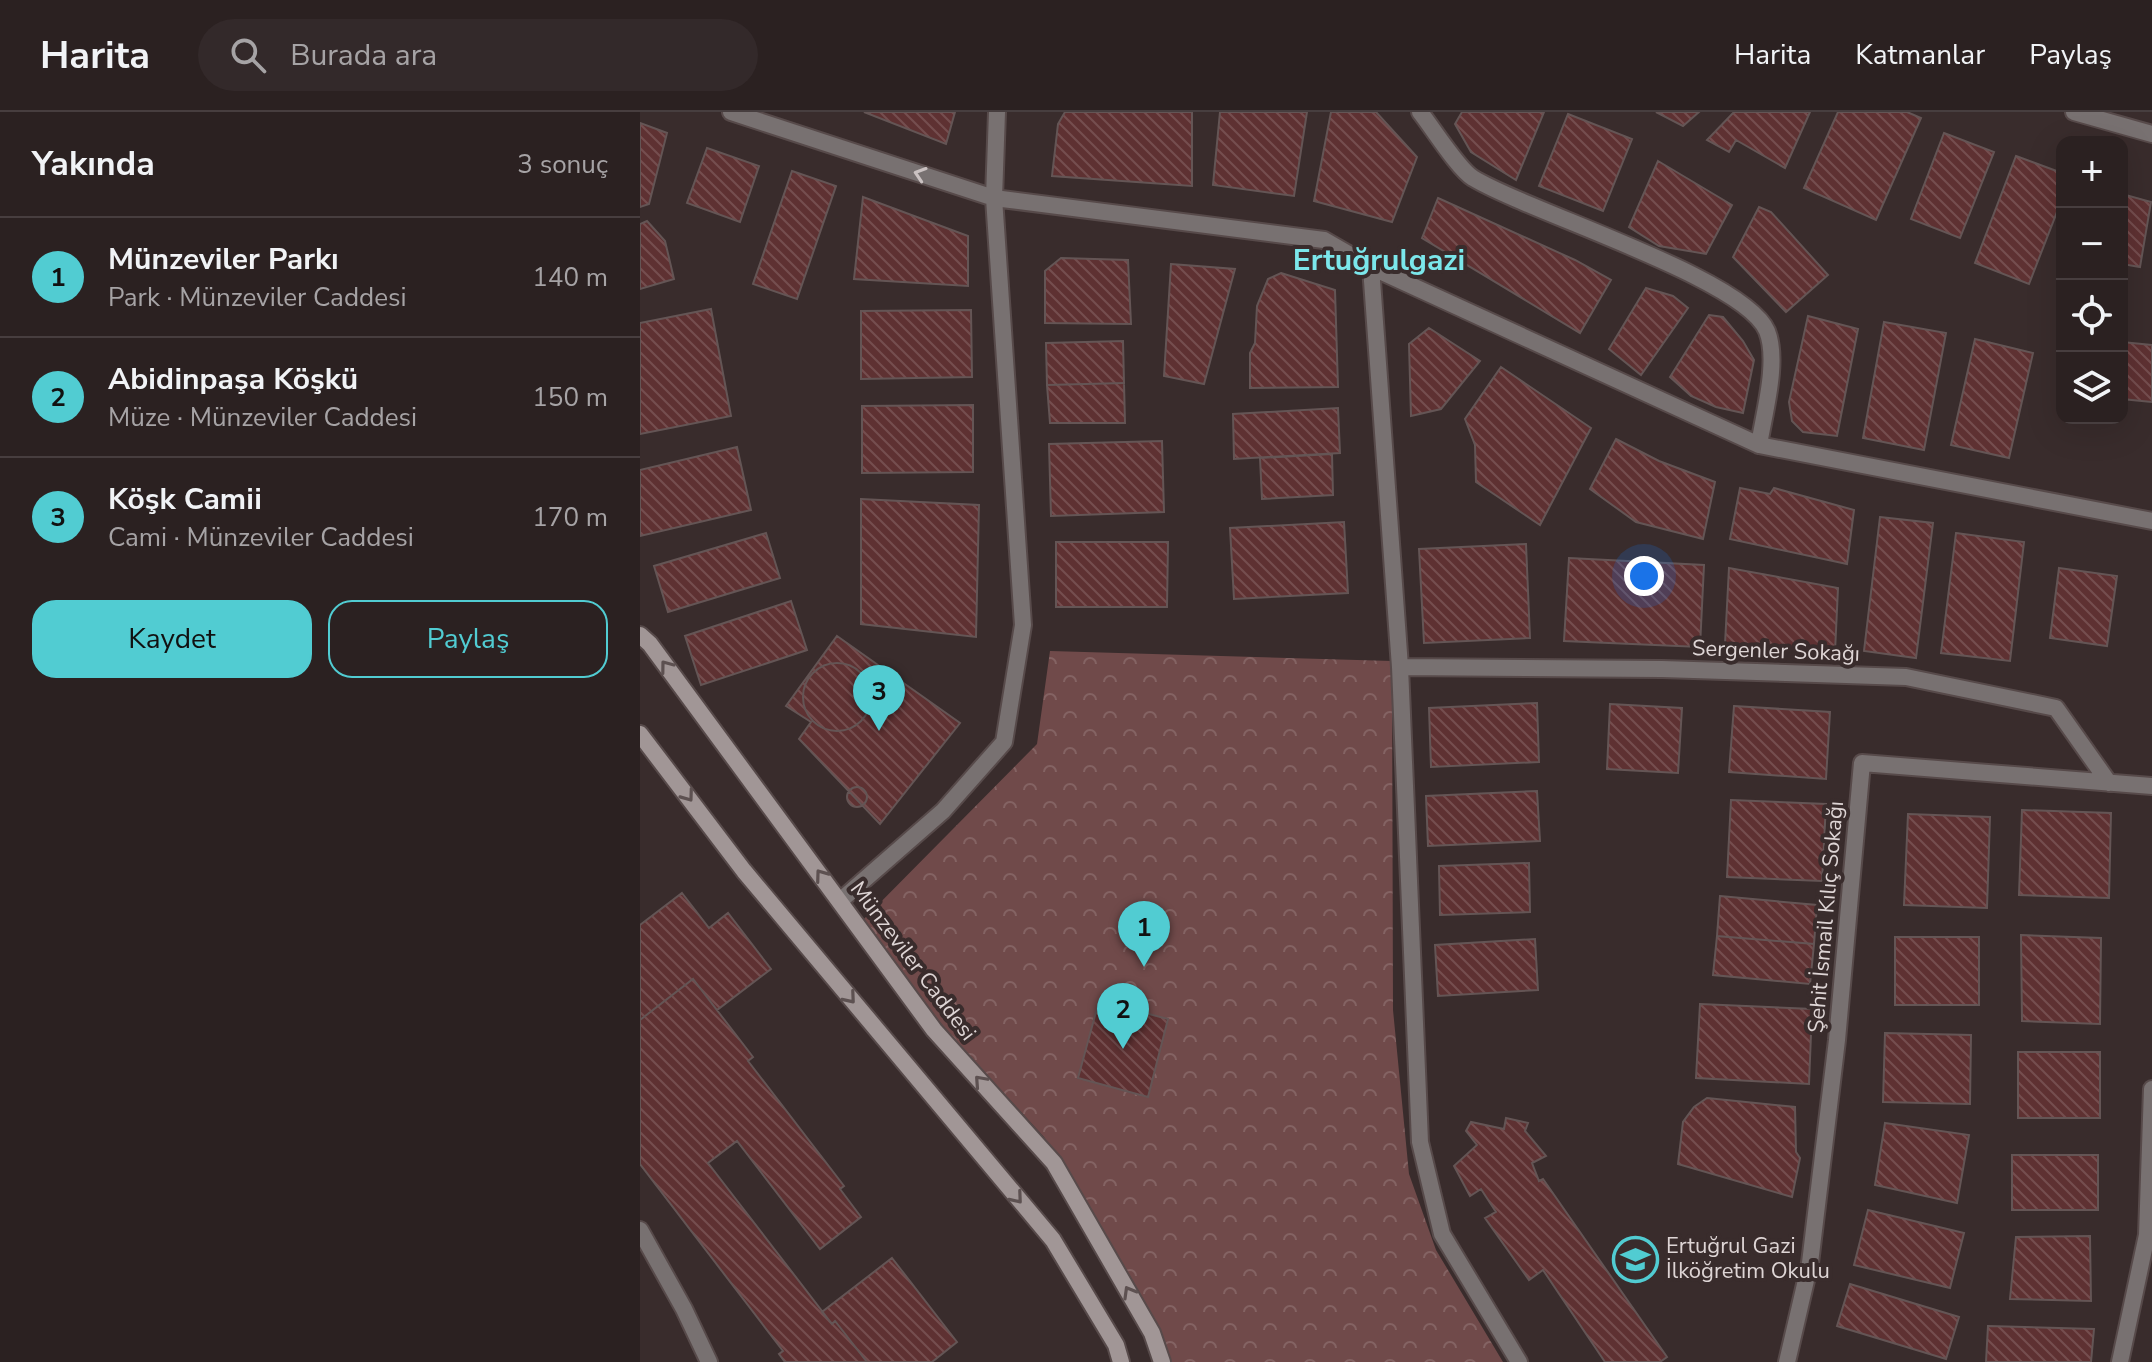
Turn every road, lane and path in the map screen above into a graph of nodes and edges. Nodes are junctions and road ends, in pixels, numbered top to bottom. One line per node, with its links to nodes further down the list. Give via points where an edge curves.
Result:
1 (731, 112): 6 (street, one-way to 1)
2 (997, 112): 6 (street)
3 (1420, 112): 8 (street, via 1470,177 1707,282 1746,305 1766,329 1773,353)
4 (2074, 112): 5 (street)
5 (2152, 134)
6 (994, 198): 7 (street, via 1324,240); 15 (street, via 1023,625 1004,742 943,811)
7 (1371, 267): 8 (street); 11 (street)
8 (1759, 445): 9 (street)
9 (2152, 521)
10 (640, 635): 15 (main road, Münzeviler Caddesi, one-way to 10)
11 (1400, 667): 13 (street, Sergenler Sokağı, via 1906,677 2056,708); 22 (street, via 1420,1142 1442,1234)
12 (640, 734): 19 (main road, one-way to 19, via 744,871 1053,1240 1116,1345)
13 (2109, 783): 14 (street, Şehit İsmail Kılıç Sokağı); 23 (street, Şehit İsmail Kılıç Sokağı, via 1862,763 1810,1263)
14 (2152, 786)
15 (840, 901): 21 (main road, Münzeviler Caddesi, one-way to 15, via 1152,1333 1054,1163 934,1030)
16 (2152, 1089): 18 (street)
17 (640, 1230): 20 (street)
18 (2150, 1235): 24 (street)
19 (1120, 1361)
20 (709, 1362)
21 (1162, 1362)
22 (1519, 1362)
23 (1787, 1362)
24 (2120, 1362)

